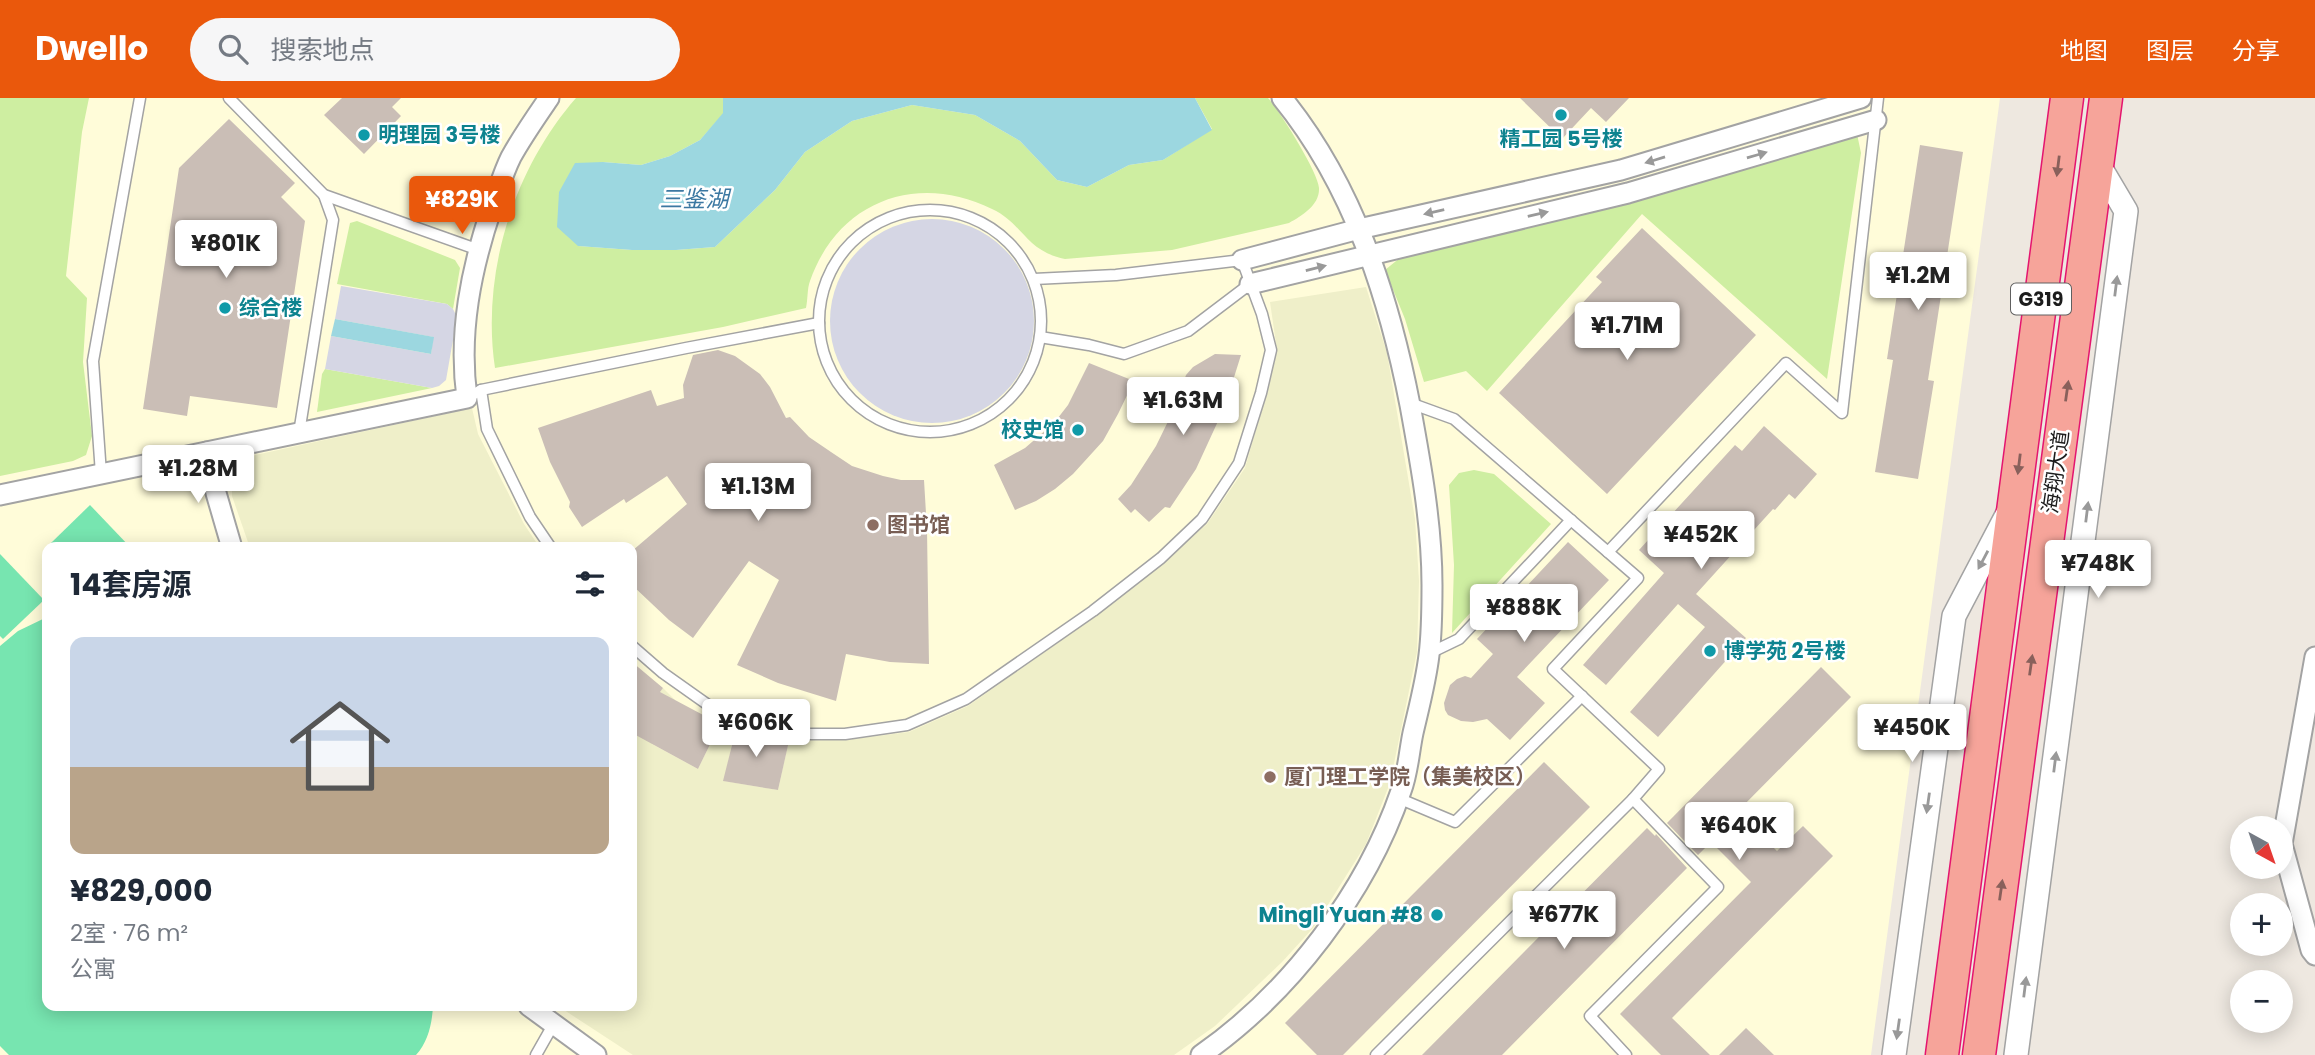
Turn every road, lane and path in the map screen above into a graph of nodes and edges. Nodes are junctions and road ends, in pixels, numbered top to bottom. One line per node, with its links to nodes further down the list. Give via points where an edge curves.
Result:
1 (140, 98): 24 (lane, via 93,361)
2 (229, 98): 11 (lane)
3 (549, 98): 13 (street, via 511,158)
4 (1282, 98): 12 (street, via 1315,145)
5 (1861, 98): 12 (street, one-way to 12, via 1620,170)
6 (1878, 98): 9 (lane)
7 (2067, 98): 26 (highway, 海翔大道 / G319, one-way to 26)
8 (2106, 98): 10 (highway, 海翔大道 / G319)
9 (1876, 120): 14 (street, one-way to 9, via 1628,193); 30 (lane, via 1842,413 1786,363)
10 (2097, 162): 47 (highway, 海翔大道 / G319, one-way to 10); 48 (street, one-way to 10, via 2126,211)
11 (324, 195): 13 (lane); 22 (lane, via 333,220)
12 (1359, 229): 14 (street); 15 (street)
13 (479, 250): 20 (street, via 472,274 464,354)
14 (1370, 254): 17 (street, one-way to 14); 21 (street)
15 (1242, 260): 16 (lane); 17 (lane)
16 (1034, 279): 18 (lane, via 1014,246 982,222 941,210 909,212 879,222 846,249 832,267); 19 (lane, via 1040,300)
17 (1250, 284): 19 (lane, via 1188,331 1124,354); 31 (lane, via 1270,349 1239,463 1202,519 1094,611 966,699 907,725 845,734 788,734 711,707)
18 (819, 323): 19 (lane, via 824,356 846,394 881,421 924,432 968,426 1006,402 1032,366); 20 (lane)
19 (1040, 337)
20 (474, 394): 22 (street); 29 (lane, via 530,517)
21 (1410, 402): 27 (lane, via 1454,419); 32 (street, via 1428,516)
22 (299, 433): 23 (street)
23 (207, 452): 24 (street); 28 (street)
24 (101, 474): 25 (street)
25 (0, 495)
26 (2015, 500): 45 (street, one-way to 45, via 1954,616); 46 (highway, 海翔大道 / G319)
27 (1571, 520): 30 (lane); 32 (lane, via 1459,639)
28 (230, 542)
29 (547, 542)
30 (1608, 552): 34 (lane, via 1638,578 1553,669)
31 (637, 650)
32 (1430, 654): 35 (street)
33 (2315, 657): 37 (street, via 2283,844)
34 (1582, 696): 35 (lane, via 1455,822); 36 (lane, via 1659,769)
35 (1398, 797): 40 (street, via 1376,852 1321,939 1256,1010)
36 (1633, 799): 43 (lane); 44 (lane, via 1718,887 1590,1016)
37 (2315, 955)
38 (536, 1011): 39 (street)
39 (553, 1024): 41 (lane); 42 (street)
40 (1208, 1053)
41 (536, 1055)
42 (596, 1055)
43 (1376, 1055)
44 (1626, 1055)
45 (1894, 1055)
46 (1942, 1055)
47 (1979, 1055)
48 (2017, 1055)

